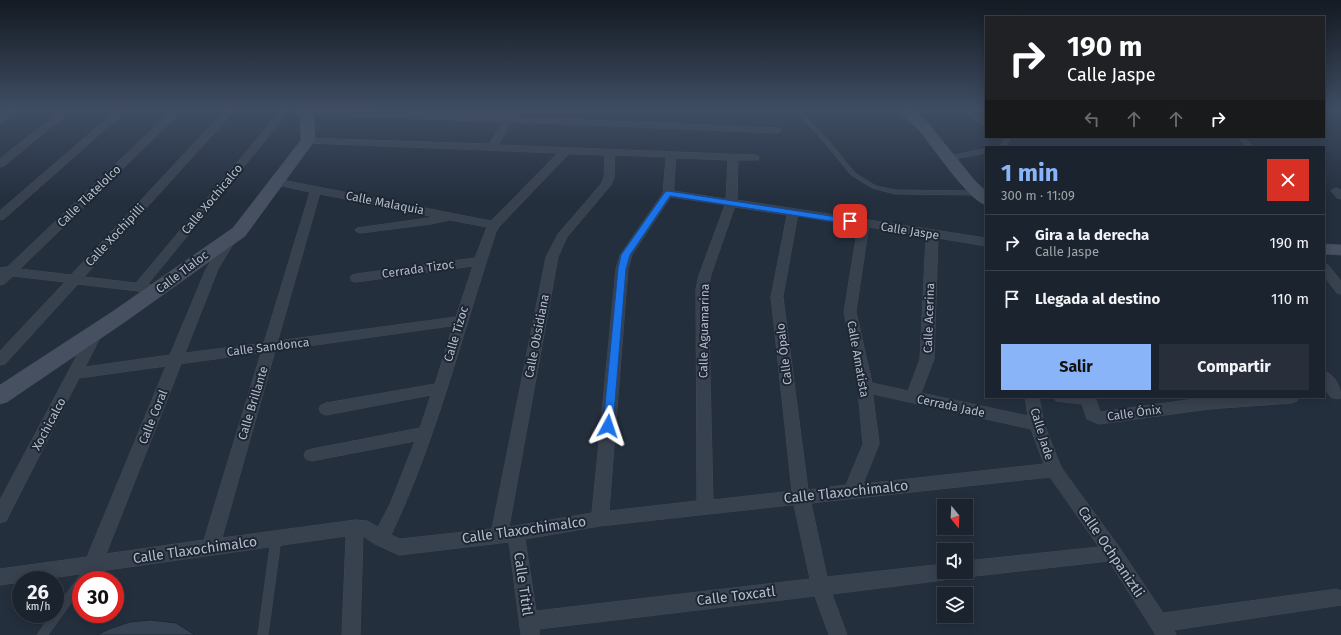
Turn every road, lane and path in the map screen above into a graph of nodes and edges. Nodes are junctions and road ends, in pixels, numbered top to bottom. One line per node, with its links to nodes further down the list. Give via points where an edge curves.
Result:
1 (31, 140): 18 (street)
2 (89, 140): 26 (street)
3 (147, 140): 39 (street, Calle Tlatelolco)
4 (203, 140): 41 (street, Calle Xochipilli)
5 (270, 140): 43 (street, Calle Xochicalco)
6 (308, 140): 10 (street); 19 (street, Calle Tlaloc)
7 (497, 140): 10 (street)
8 (825, 140): 22 (lane, via 853,174 874,187 895,192)
9 (934, 140): 17 (street)
10 (492, 147): 11 (street)
11 (566, 151): 13 (street); 28 (street, Calle Tizoc)
12 (985, 151): 17 (lane)
13 (610, 153): 14 (street); 74 (street, Calle Obsidiana, via 609,178 606,185 562,236 552,257)
14 (671, 155): 15 (street); 21 (street)
15 (733, 158): 16 (street); 23 (street, Calle Aguamarina)
16 (754, 158)
17 (949, 158): 22 (street)
18 (0, 164)
19 (277, 182): 20 (street, Calle Malaquia); 31 (street, Calle Tlaloc, via 239,232)
20 (316, 190): 25 (street, Calle Malaquia); 48 (street, Calle Brillante)
21 (668, 193): 23 (street, Calle Jaspe); 72 (street, via 626,255 622,269)
22 (983, 197)
23 (731, 203): 24 (street, Calle Jaspe); 70 (street, Calle Aguamarina, via 702,289)
24 (793, 213): 27 (street, Calle Jaspe); 69 (street, Calle Ópalo, via 777,297)
25 (450, 216): 28 (street, Calle Malaquia); 29 (street)
26 (0, 217)
27 (864, 223): 30 (street, Calle Jaspe); 53 (street, Calle Amatista, via 850,312)
28 (494, 225): 35 (street, Calle Tizoc)
29 (361, 230)
30 (932, 234): 32 (street, Calle Jaspe); 57 (street, Calle Acerina, via 927,360)
31 (229, 241): 36 (street, Calle Tlaloc); 37 (street, Calle Coral)
32 (985, 242)
33 (1325, 248): 34 (street)
34 (1341, 250)
35 (479, 261): 40 (street, Cerrada Tizoc); 46 (street, Calle Tizoc)
36 (189, 266): 37 (street); 44 (street, Calle Tlaloc)
37 (212, 269): 49 (street, Calle Coral)
38 (1325, 269): 45 (street)
39 (5, 271): 41 (street); 42 (street, Calle Tlatelolco)
40 (356, 278)
41 (74, 279): 43 (street); 50 (street, Calle Xochipilli)
42 (0, 281)
43 (139, 287): 44 (street)
44 (158, 290): 47 (street, Calle Tlaloc)
45 (1341, 290)
46 (460, 321): 48 (street, Calle Sandonca); 54 (street, Calle Tizoc)
47 (96, 332): 51 (street, Xochicalco); 56 (street, Calle Tlaloc)
48 (270, 347): 49 (street, Calle Sandonca); 77 (street, Calle Brillante)
49 (176, 359): 51 (street, Calle Sandonca); 79 (street, Calle Coral)
50 (0, 360)
51 (76, 373): 71 (street, Xochicalco)
52 (1325, 378): 55 (street)
53 (866, 387): 57 (street, Cerrada Jade); 68 (street, Calle Amatista, via 871,444)
54 (440, 388): 63 (street); 65 (street, Calle Tizoc)
55 (1334, 394)
56 (0, 396)
57 (912, 398): 64 (street, Cerrada Jade)
58 (1032, 398): 64 (street, Calle Jade)
59 (1088, 398): 62 (street, Calle Ónix, via 1092,415 1099,418)
60 (1182, 398): 62 (street)
61 (1278, 398): 62 (street, Calle Ónix)
62 (1209, 403)
63 (326, 409)
64 (1038, 424): 67 (street, Calle Jade)
65 (425, 433): 66 (street); 76 (street, Calle Tizoc, via 397,510)
66 (312, 455)
67 (1054, 470): 68 (street, Calle Tlaxochimalco); 78 (street, Calle Ochpaniztli)
68 (852, 491): 69 (street, Calle Tlaxochimalco)
69 (801, 497): 70 (street, Calle Tlaxochimalco); 83 (street, Calle Ópalo)
70 (705, 508): 72 (street, Calle Tlaxochimalco)
71 (0, 516)
72 (600, 519): 74 (street, Calle Tlaxochimalco)
73 (355, 527): 75 (street, Calle Tlaxochimalco); 76 (street, Calle Tlaxochimalco, via 367,529); 89 (street)
74 (507, 534): 76 (street, Calle Tlaxochimalco, via 399,547); 85 (street, Calle Tititl)
75 (276, 539): 77 (street, Calle Tlaxochimalco); 88 (lane)
76 (381, 539)
77 (210, 548): 79 (street, Calle Tlaxochimalco)
78 (1112, 553): 80 (street); 86 (street, Calle Ochpaniztli)
79 (93, 564): 82 (street, Calle Tlaxochimalco); 87 (lane)
80 (973, 568)
81 (937, 573): 83 (street, Calle Toxcatl)
82 (0, 577)
83 (820, 586): 85 (street, Calle Toxcatl); 90 (street, Calle Ópalo)
84 (1337, 598): 86 (street)
85 (529, 628)
86 (1163, 629)
87 (42, 635)
88 (263, 635)
89 (351, 635)
90 (838, 635)

